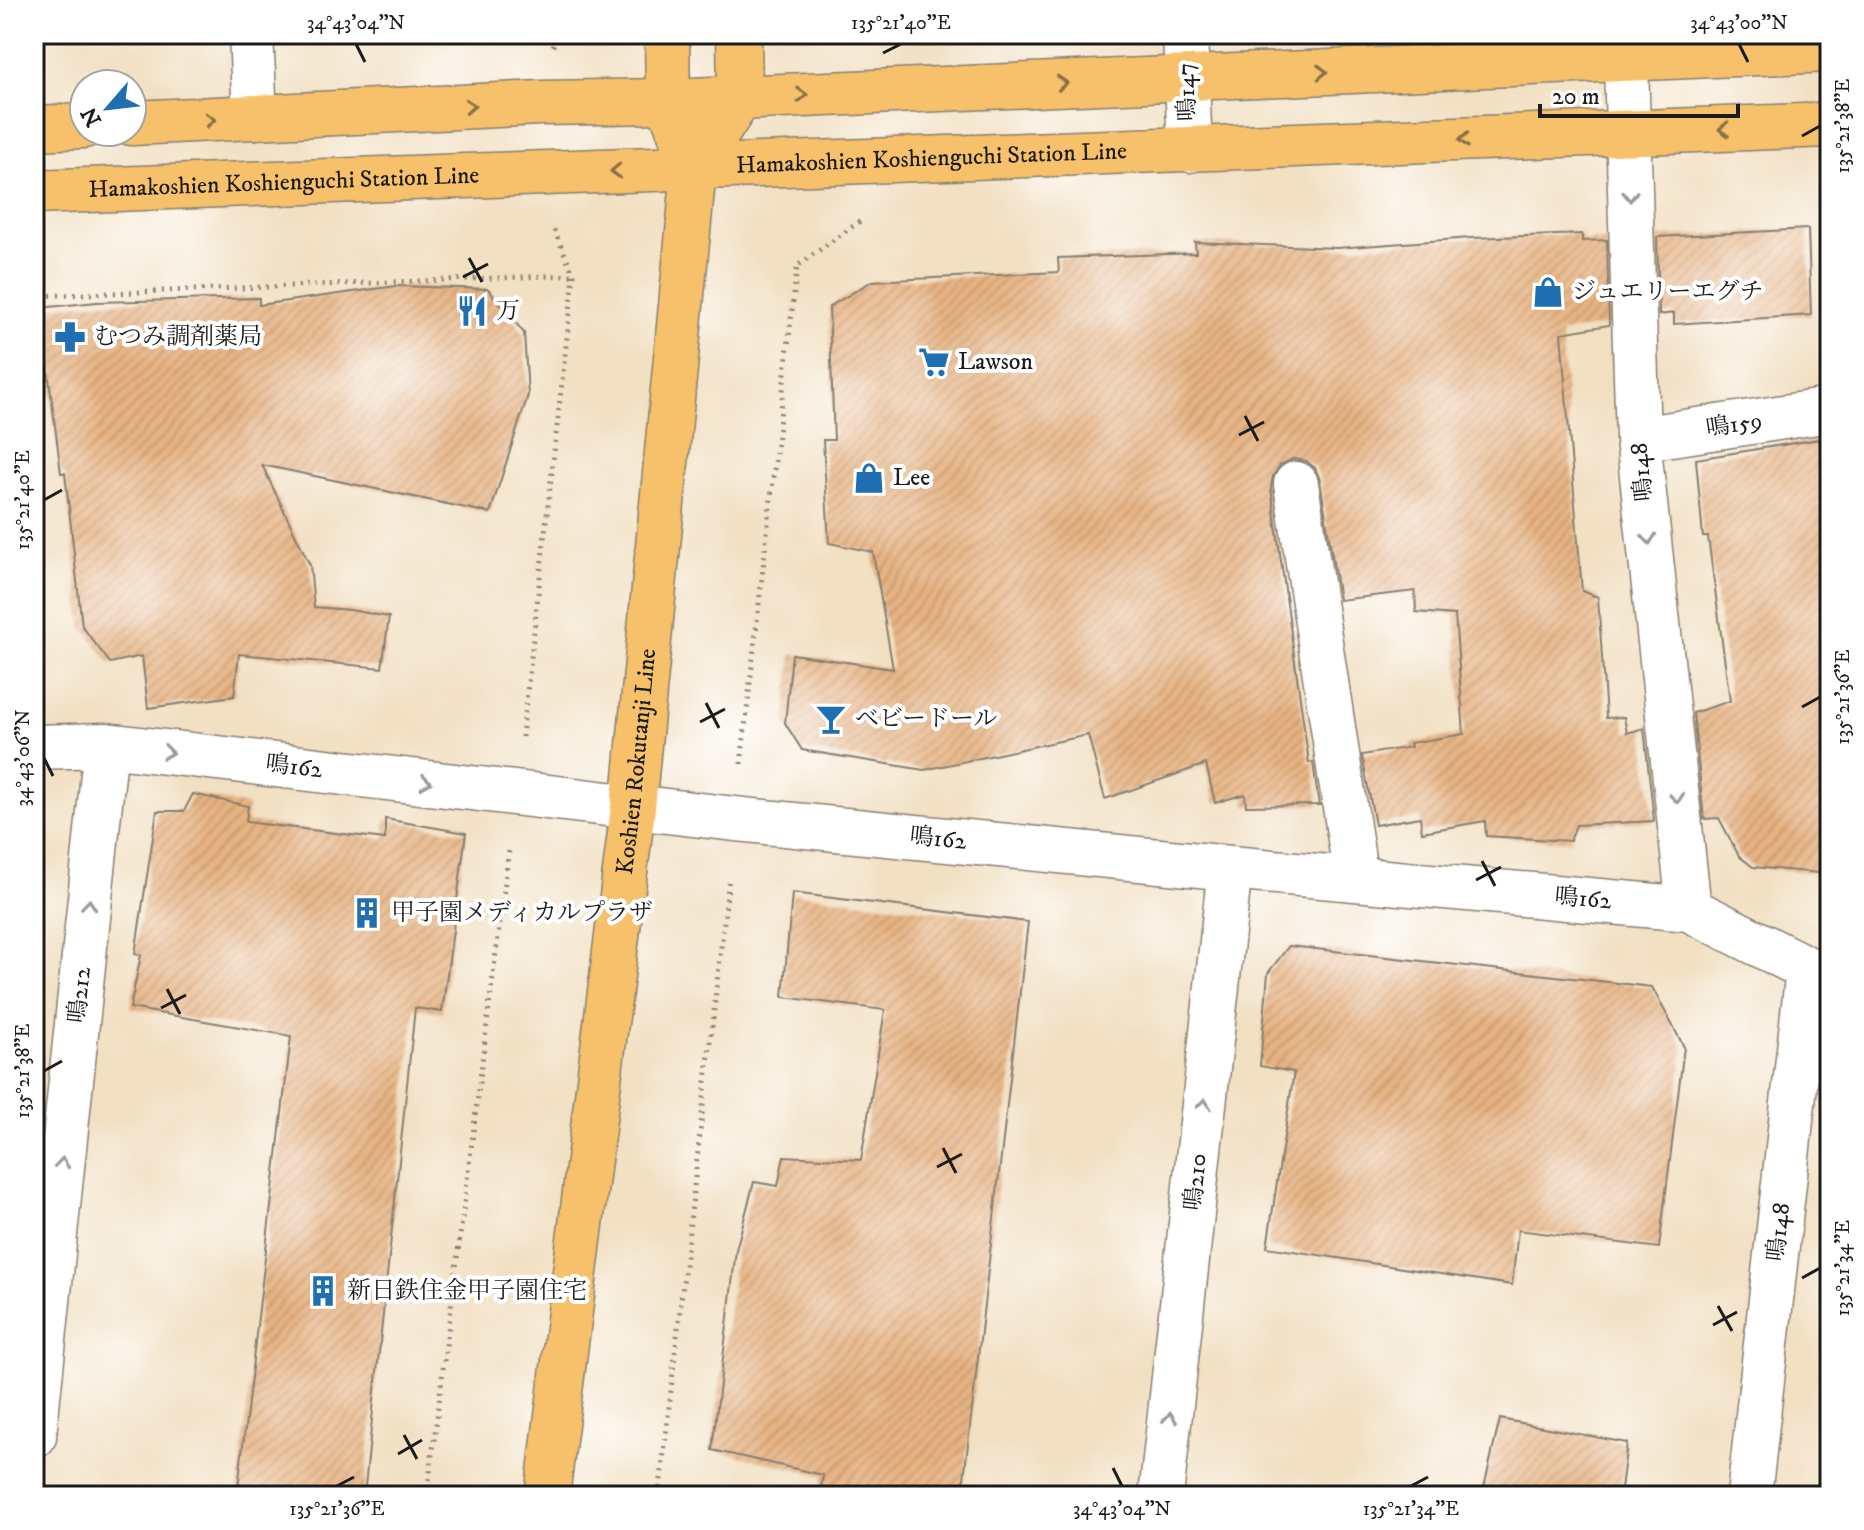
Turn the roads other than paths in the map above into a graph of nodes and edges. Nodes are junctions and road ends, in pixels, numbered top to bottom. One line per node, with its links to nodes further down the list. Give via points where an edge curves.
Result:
1 (251, 34): 10 (street)
2 (667, 34): 9 (main road)
3 (739, 34): 8 (main road)
4 (1185, 34): 7 (street, 鳴147)
5 (1626, 47): 6 (main road); 7 (main road, one-way to 5); 15 (street, 鳴148)
6 (1830, 50)
7 (1187, 77): 8 (main road, one-way to 7); 16 (street, 鳴147)
8 (740, 98): 9 (main road); 17 (main road)
9 (668, 101): 10 (main road, one-way to 9); 17 (main road)
10 (255, 117): 11 (main road, one-way to 10)
11 (148, 122)
12 (1830, 125): 15 (main road, Hamakoshien Koshienguchi Station Line, one-way to 15)
13 (68, 127): 14 (main road)
14 (34, 128)
15 (1628, 134): 16 (main road, Hamakoshien Koshienguchi Station Line, one-way to 16); 20 (street, 鳴148, one-way to 20)
16 (1190, 150): 17 (main road, Hamakoshien Koshienguchi Station Line)
17 (694, 169): 18 (main road, Hamakoshien Koshienguchi Station Line, one-way to 18); 24 (main road, Koshien Rokutanji Line)
18 (34, 192)
19 (1830, 410): 20 (street, 鳴159)
20 (1638, 439): 27 (street, 鳴148, one-way to 27)
21 (1296, 484): 26 (street)
22 (106, 745): 23 (street, 鳴162); 24 (street, 鳴162, one-way to 24); 29 (street, 鳴212, one-way to 22)
23 (34, 747)
24 (633, 808): 25 (street, 鳴162); 30 (main road, Koshien Rokutanji Line)
25 (1230, 868): 26 (street, 鳴162); 31 (street, 鳴210, one-way to 25)
26 (1356, 879): 27 (street, 鳴162)
27 (1689, 909): 28 (street, 鳴162)
28 (1819, 970): 32 (street, 鳴148)
29 (34, 1436)
30 (547, 1496)
31 (1161, 1496)
32 (1749, 1496)

